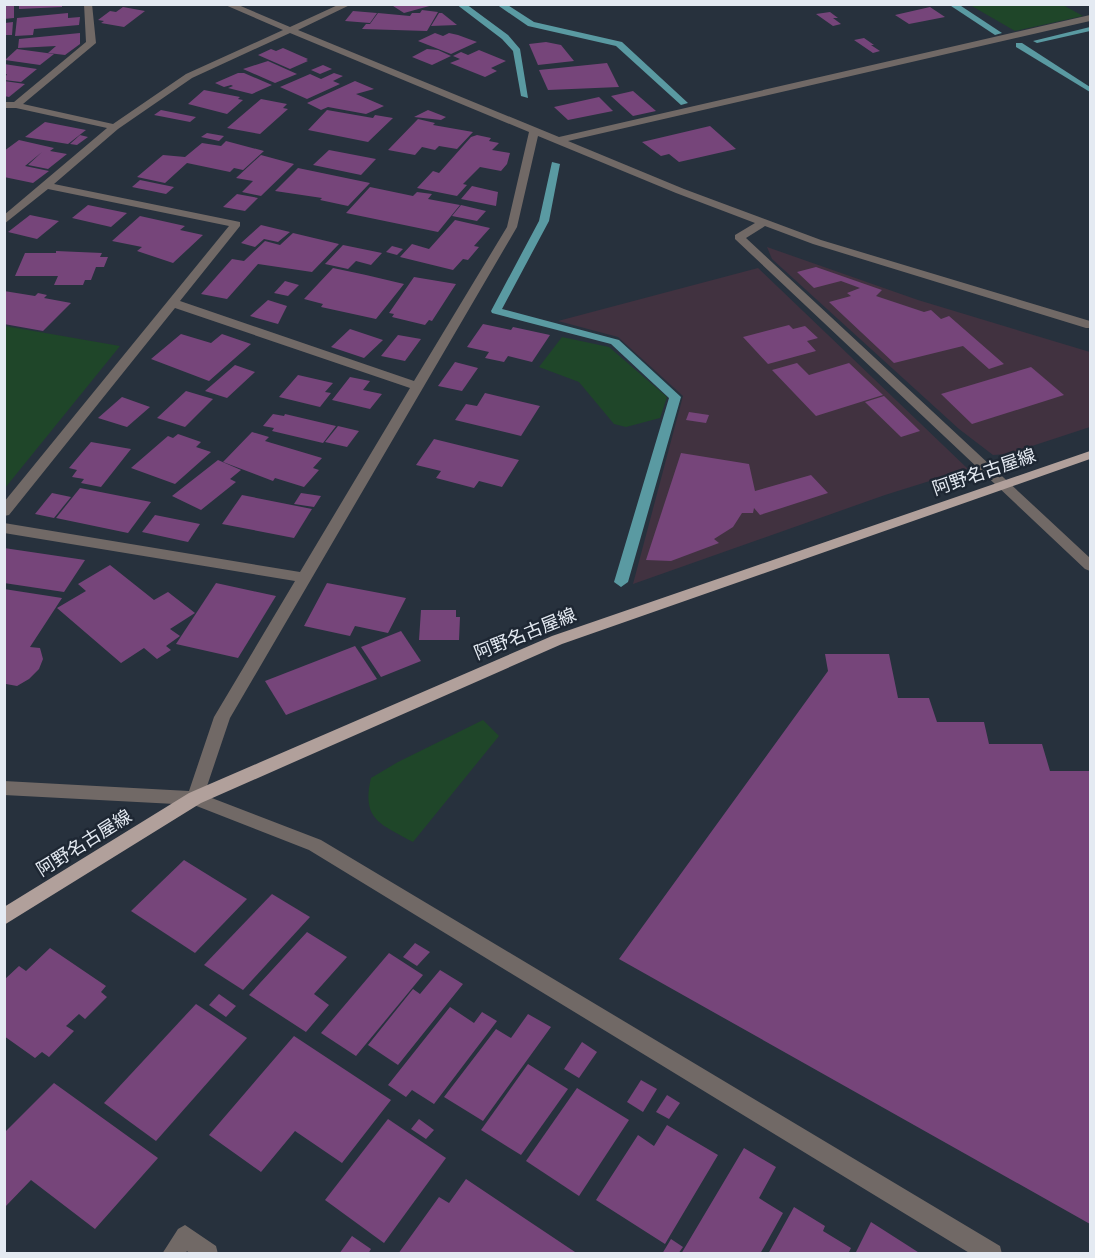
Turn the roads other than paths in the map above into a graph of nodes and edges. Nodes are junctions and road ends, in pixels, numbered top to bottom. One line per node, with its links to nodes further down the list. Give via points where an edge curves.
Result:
1 (88, 4): 7 (street, via 91,44)
2 (227, 4): 5 (street)
3 (348, 4): 5 (street)
4 (1090, 18): 10 (street)
5 (289, 31): 8 (street, via 189,76); 9 (street)
6 (4, 105): 7 (street)
7 (16, 105): 8 (street)
8 (115, 127): 11 (street)
9 (534, 131): 10 (street); 16 (street, via 512,227)
10 (556, 141): 13 (street)
11 (46, 186): 12 (street); 14 (street, via 236,224)
12 (4, 221)
13 (764, 222): 15 (street, via 965,289); 18 (street, via 739,237)
14 (173, 303): 16 (street); 19 (street)
15 (1090, 325)
16 (416, 386): 22 (street)
17 (1090, 455): 18 (main road, 阿野名古屋線)
18 (1005, 486): 21 (street); 24 (main road, 阿野名古屋線, via 557,640)
19 (4, 512)
20 (4, 528): 22 (street)
21 (1090, 566)
22 (306, 578): 24 (street, via 222,717)
23 (4, 788): 24 (street)
24 (195, 798): 25 (main road, 阿野名古屋線); 28 (street, via 315,845)
25 (4, 917)
26 (172, 1254): 27 (street, via 185,1236)
27 (208, 1254)
28 (993, 1254)

